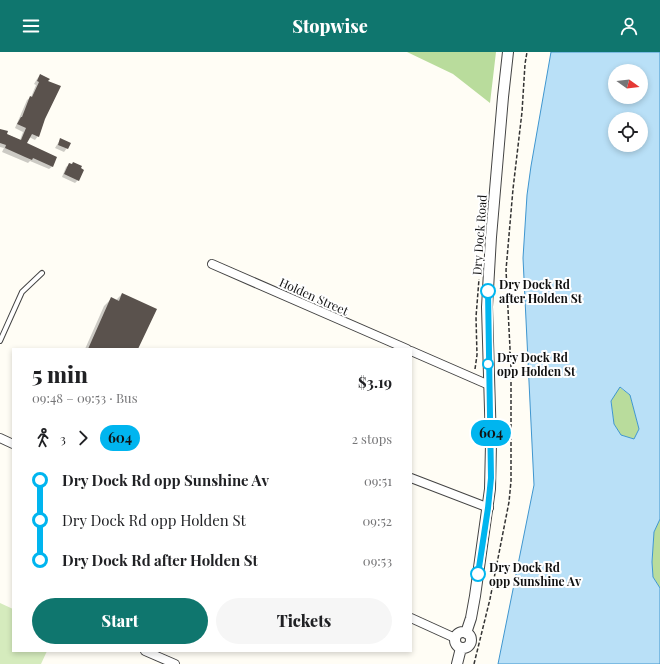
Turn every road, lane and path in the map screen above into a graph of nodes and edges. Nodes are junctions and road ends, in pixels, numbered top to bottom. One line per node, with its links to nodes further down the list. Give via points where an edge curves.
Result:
1 (508, 52): 10 (street, Dry Dock Road, via 488,276)
2 (527, 52): 8 (path, via 506,270)
3 (212, 264): 6 (street, Holden Street)
4 (42, 274): 5 (lane, via 22,292)
5 (0, 341)
6 (405, 348)
7 (412, 351): 10 (street)
8 (510, 352): 9 (path); 22 (path, via 509,502)
9 (499, 359)
10 (489, 385): 14 (street, Dry Dock Road, via 491,478)
11 (0, 438): 12 (street)
12 (12, 444)
13 (412, 478): 14 (street)
14 (488, 508): 16 (street, Dry Dock Road, via 472,611)
15 (412, 618): 17 (street)
16 (466, 633): 17 (street, via 460,633); 18 (street, via 470,643 467,647)
17 (455, 638): 18 (street, via 456,644)
18 (461, 648): 21 (street)
19 (147, 652): 20 (street)
20 (175, 664)
21 (457, 664)
22 (474, 664)

